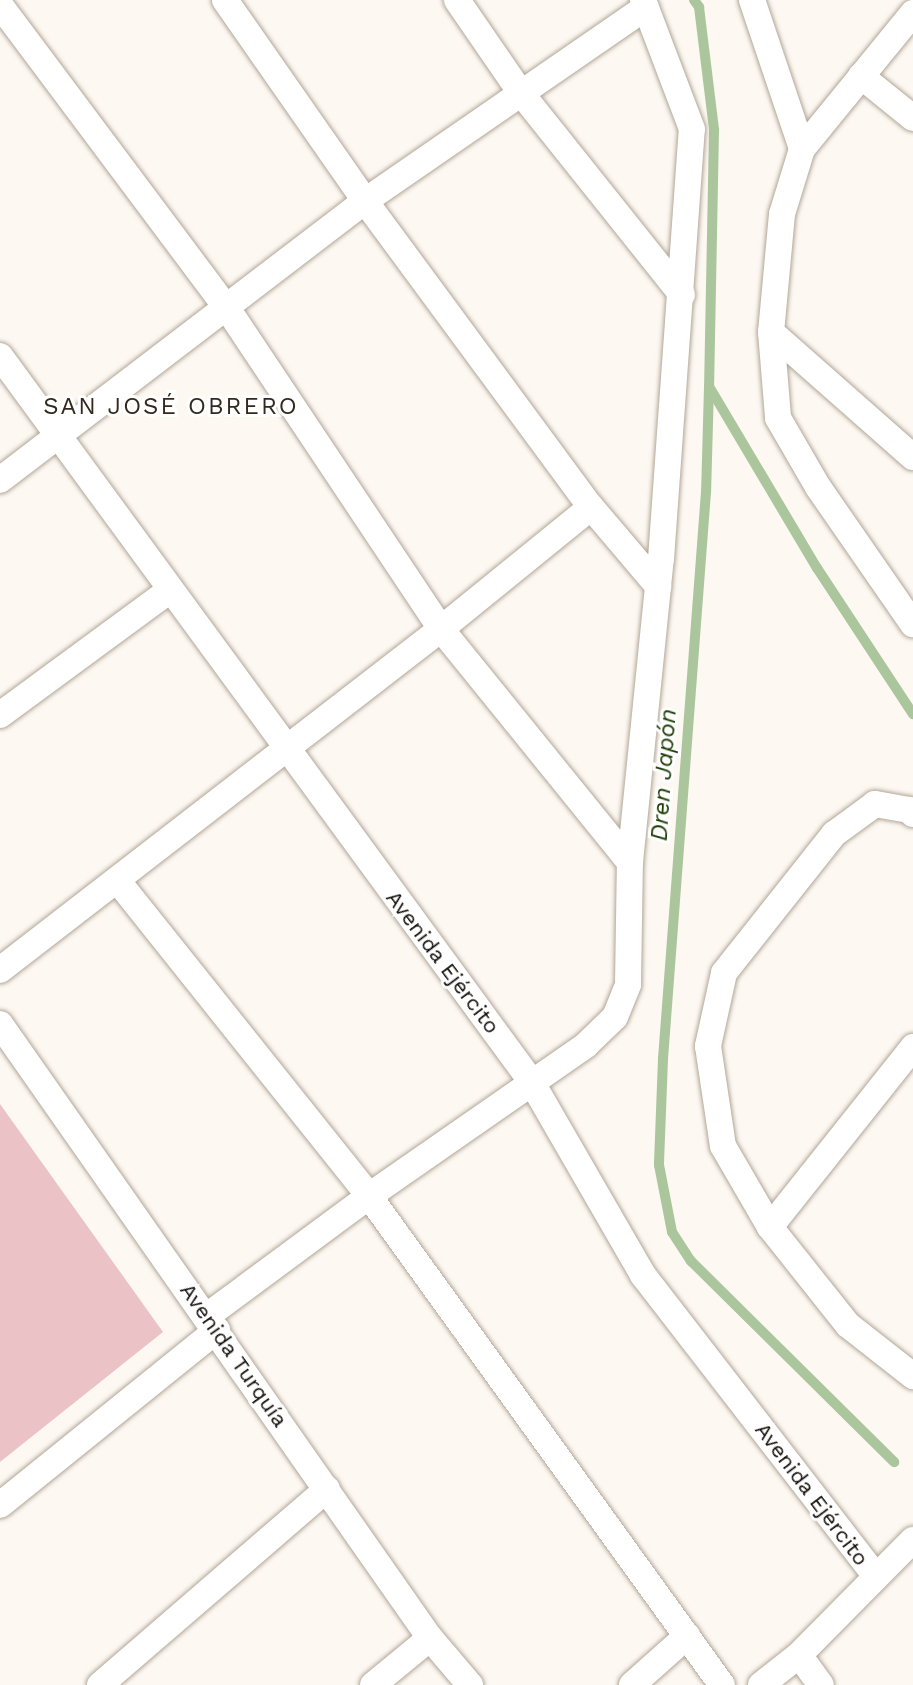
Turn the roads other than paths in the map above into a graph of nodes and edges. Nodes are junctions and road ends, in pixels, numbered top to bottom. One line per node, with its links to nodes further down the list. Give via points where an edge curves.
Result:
1 (225, 0): 11 (street)
2 (457, 0): 8 (street)
3 (752, 0): 10 (street)
4 (645, 4): 8 (street); 12 (street, via 692,129)
5 (0, 5): 13 (street)
6 (913, 13): 7 (street)
7 (861, 76): 9 (street); 10 (street)
8 (521, 93): 11 (street); 12 (street)
9 (913, 118)
10 (802, 149): 14 (street, via 782,214)
11 (365, 201): 13 (street); 19 (street)
12 (682, 295): 20 (street)
13 (227, 308): 16 (street); 23 (street)
14 (771, 332): 17 (street); 22 (street, via 778,418 818,487)
15 (0, 356): 16 (street, Avenida Ejército)
16 (58, 436): 18 (street); 21 (street, Avenida Ejército)
17 (913, 457)
18 (0, 480)
19 (591, 507): 20 (street); 23 (street)
20 (658, 586): 27 (street)
21 (170, 590): 24 (street); 25 (street, Avenida Ejército)
22 (913, 624)
23 (441, 629): 25 (street); 27 (street)
24 (0, 715)
25 (285, 749): 28 (street); 32 (street, Avenida Ejército)
26 (913, 814): 34 (street, via 875,804 834,834 724,973 708,1046 723,1146)
27 (630, 862): 32 (street, via 628,984 615,1017 586,1045)
28 (117, 880): 29 (street); 33 (street)
29 (0, 970)
30 (0, 1024): 35 (street, Avenida Turquía)
31 (913, 1047): 34 (street)
32 (531, 1081): 33 (street); 40 (street, Avenida Ejército, via 643,1275)
33 (369, 1196): 35 (street); 41 (street)
34 (770, 1227): 36 (street, via 848,1325)
35 (212, 1323): 37 (street, Avenida Turquía); 38 (street)
36 (911, 1370)
37 (327, 1489): 42 (street, Avenida Turquía); 44 (street)
38 (0, 1505)
39 (913, 1540): 40 (street)
40 (875, 1575): 43 (street)
41 (687, 1636): 47 (street); 48 (street)
42 (430, 1638): 45 (street); 46 (street, Avenida Turquía)
43 (799, 1655): 49 (street); 50 (street)
44 (100, 1685)
45 (373, 1685)
46 (470, 1685)
47 (632, 1685)
48 (722, 1685)
49 (761, 1685)
50 (821, 1685)

